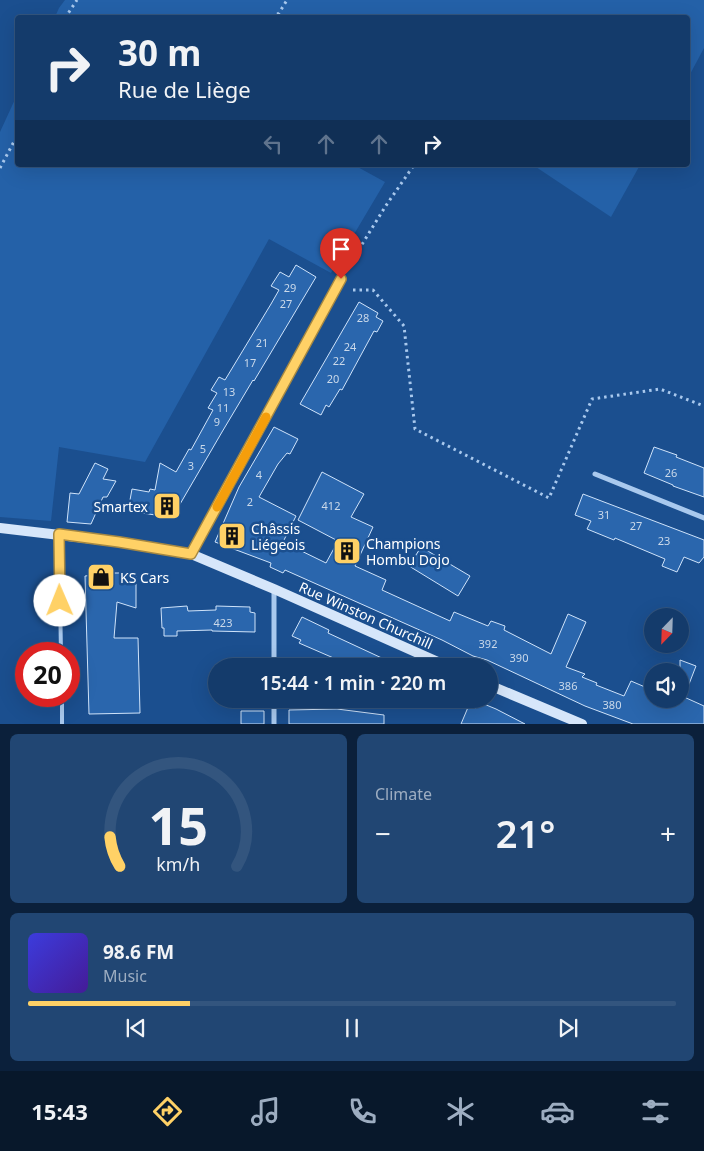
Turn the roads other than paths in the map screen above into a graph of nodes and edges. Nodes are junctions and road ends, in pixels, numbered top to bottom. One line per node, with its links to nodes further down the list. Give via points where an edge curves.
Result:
1 (341, 279): 6 (street)
2 (595, 474): 3 (street)
3 (704, 518)
4 (0, 528): 5 (main road, Rue Winston Churchill)
5 (59, 534): 6 (main road, Rue Winston Churchill); 8 (lane)
6 (191, 554): 7 (main road, Rue Winston Churchill)
7 (274, 589): 9 (street); 10 (main road, Rue Winston Churchill)
8 (61, 642)
9 (274, 658)
10 (429, 658)
11 (498, 689): 16 (main road)
12 (62, 707): 14 (lane)
13 (274, 708): 15 (street)
14 (62, 724)
15 (274, 724)
16 (582, 724)

